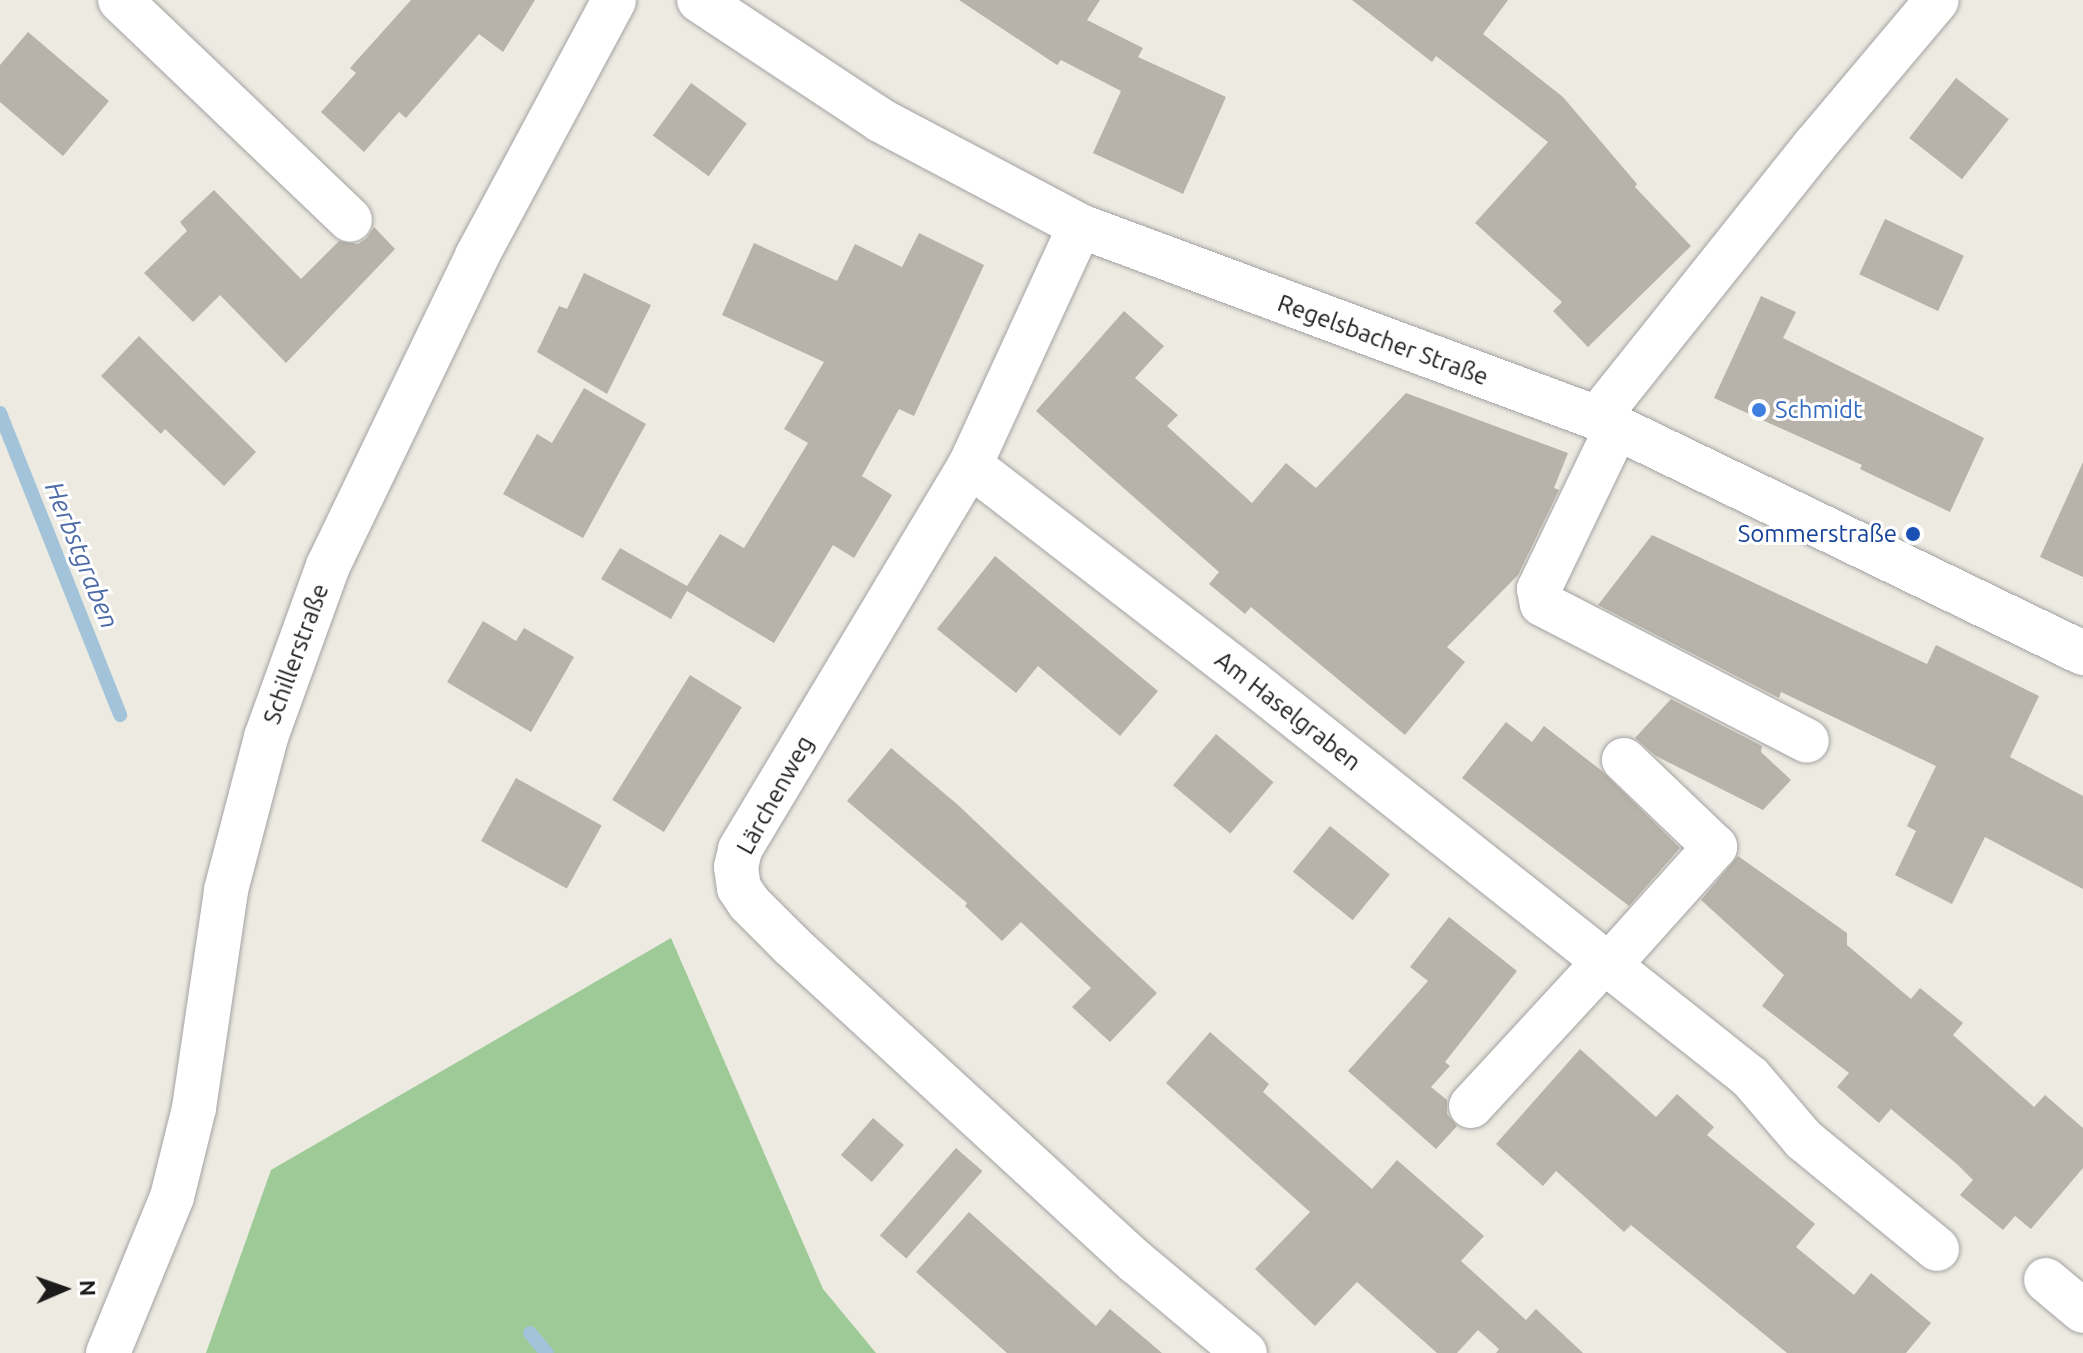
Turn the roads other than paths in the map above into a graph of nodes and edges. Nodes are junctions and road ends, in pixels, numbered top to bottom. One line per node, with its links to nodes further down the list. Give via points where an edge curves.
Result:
1 (120, 0): 5 (street)
2 (614, 0): 17 (street, Schillerstraße, via 477,256 328,566 266,737 226,890 194,1108 172,1197)
3 (699, 0): 6 (street, Regelsbacher Straße, via 880,120)
4 (1937, 0): 7 (street, via 1815,145)
5 (350, 220)
6 (1080, 226): 7 (street, Regelsbacher Straße); 8 (street, Lärchenweg)
7 (1607, 422): 9 (street, Regelsbacher Straße); 10 (street, via 1539,589 1542,604)
8 (970, 465): 12 (street, Am Haselgraben); 18 (street, Lärchenweg, via 740,850 739,888 803,957 1136,1262)
9 (2083, 653)
10 (1807, 741)
11 (1624, 760): 12 (street, via 1715,847)
12 (1607, 963): 13 (street); 14 (street, Am Haselgraben, via 1750,1077 1804,1140)
13 (1471, 1106)
14 (1937, 1249)
15 (2046, 1280): 16 (street)
16 (2083, 1311)
17 (108, 1353)
18 (1245, 1353)

